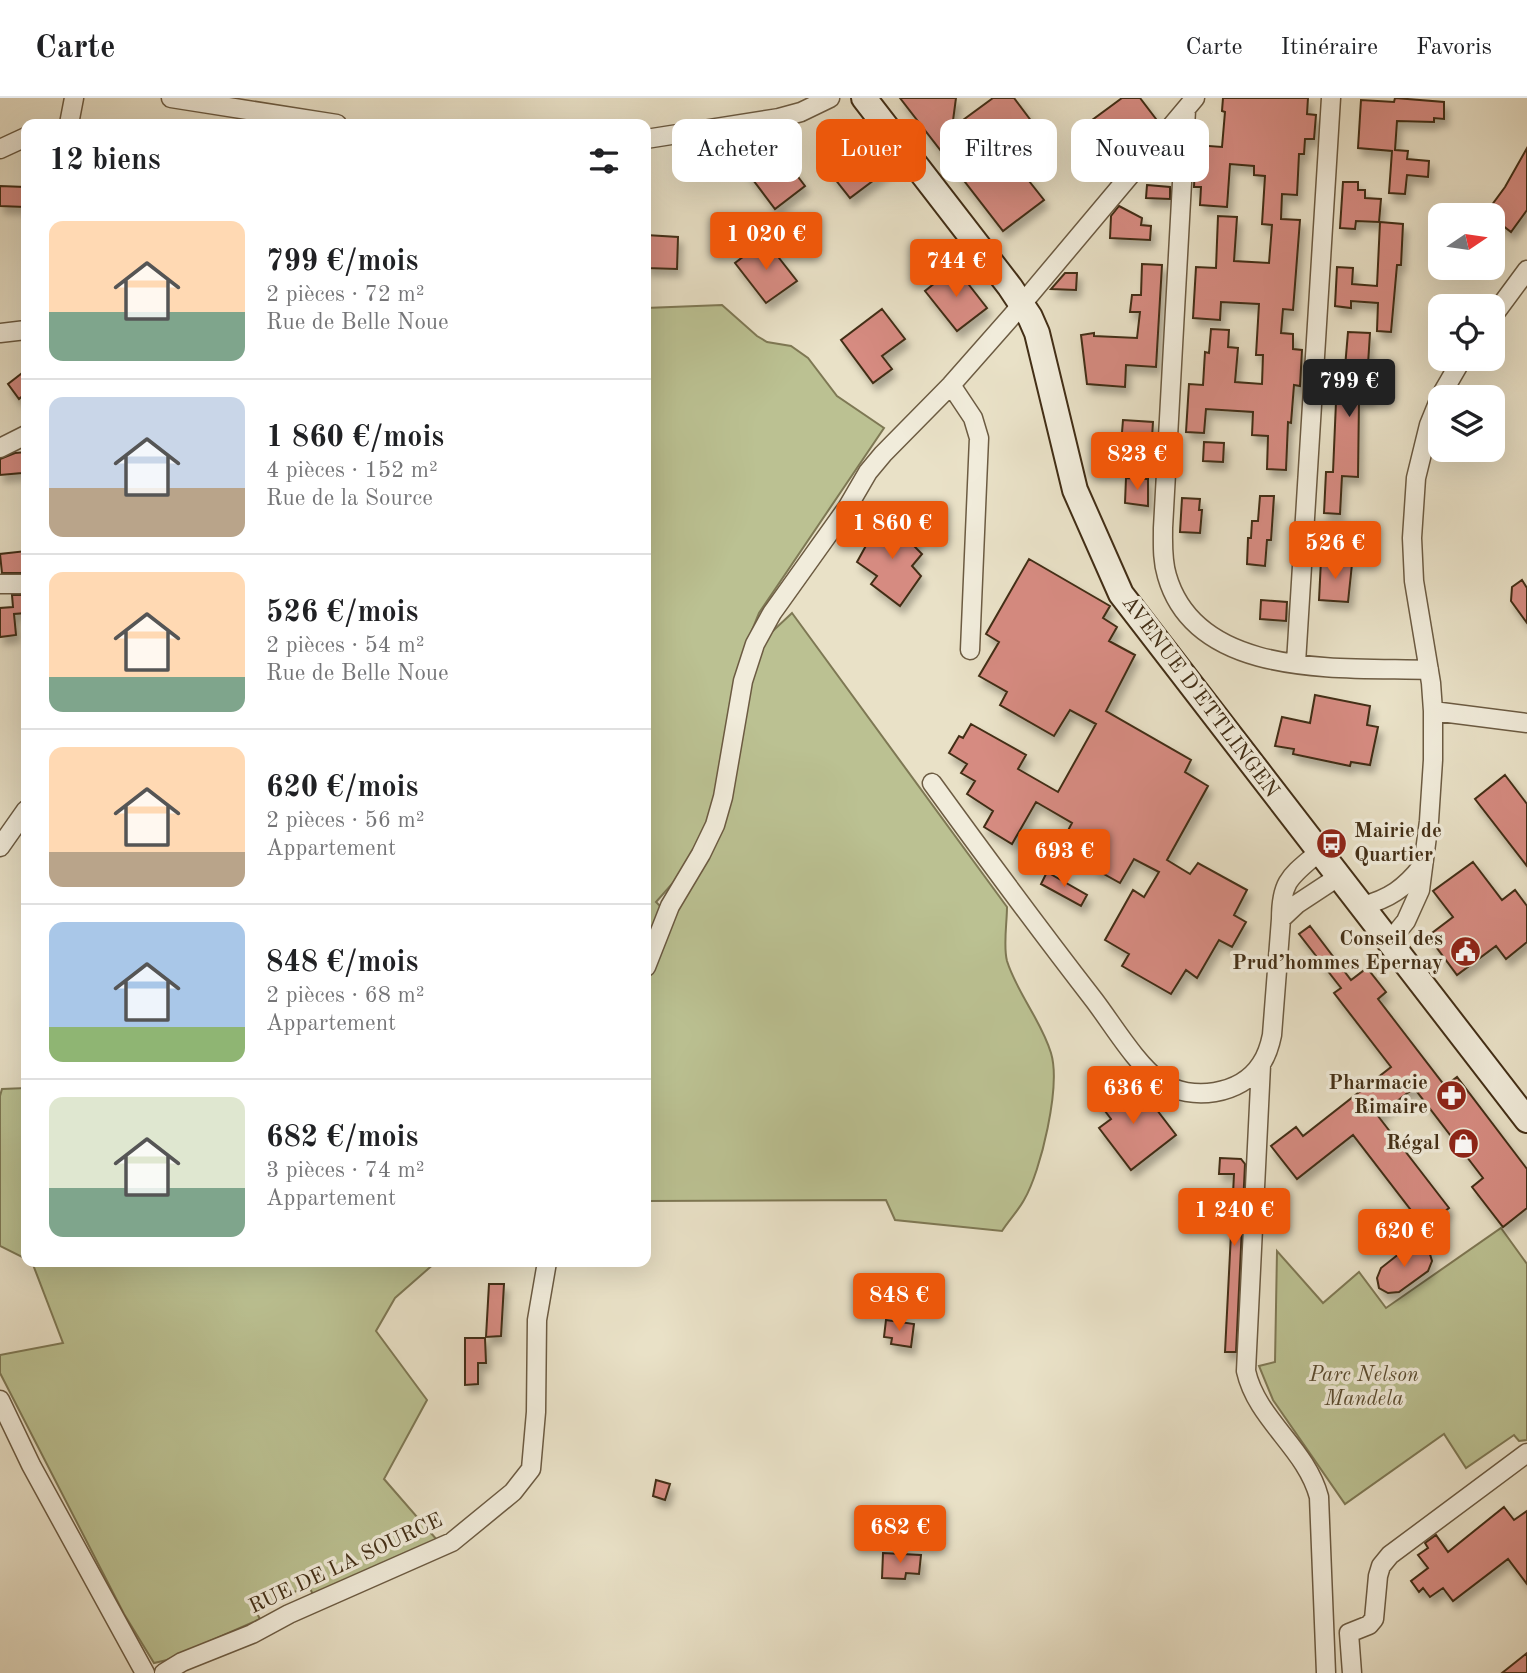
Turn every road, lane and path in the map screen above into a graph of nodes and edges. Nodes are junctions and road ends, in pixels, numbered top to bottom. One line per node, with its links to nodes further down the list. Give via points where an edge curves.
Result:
1 (74, 98): 7 (street)
2 (171, 98): 8 (street)
3 (830, 98): 9 (street, via 779,118)
4 (864, 98): 14 (street, AVENUE D'ETTLINGEN)
5 (1331, 98): 24 (street)
6 (1190, 104): 14 (street); 24 (street, via 1164,566 1178,601 1208,635 1238,650)
7 (70, 119)
8 (305, 119)
9 (651, 138)
10 (21, 139): 11 (street)
11 (0, 149)
12 (1527, 270): 13 (street)
13 (1505, 300)
14 (1022, 304): 17 (street); 31 (street, AVENUE D'ETTLINGEN, via 1037,333 1075,489 1121,594)
15 (21, 331): 16 (street)
16 (0, 333)
17 (951, 385): 23 (street, via 973,418 979,438); 37 (street, via 868,472 755,644 743,681 715,824 670,906)
18 (1428, 432): 25 (street, via 1413,508 1414,580)
19 (21, 438): 20 (street)
20 (0, 448)
21 (0, 584): 22 (street)
22 (21, 584)
23 (970, 650)
24 (1296, 663): 25 (street)
25 (1429, 670): 26 (street)
26 (1433, 711): 27 (street); 32 (street, via 1430,809)
27 (1527, 723)
28 (932, 783): 38 (street, via 1019,903 1160,1081 1181,1091 1211,1093 1236,1085)
29 (21, 817): 30 (street)
30 (0, 848)
31 (1319, 852): 33 (street, AVENUE D'ETTLINGEN); 35 (street, via 1289,879 1281,897)
32 (1422, 866): 34 (street, via 1397,893); 36 (street, via 1414,908)
33 (1338, 877): 34 (street, AVENUE D'ETTLINGEN); 35 (street)
34 (1362, 906): 36 (street, AVENUE D'ETTLINGEN)
35 (1281, 919): 38 (street, via 1272,1035)
36 (1389, 943): 39 (street, AVENUE D'ETTLINGEN)
37 (651, 954)
38 (1261, 1065): 45 (street, via 1246,1371 1266,1415 1310,1472 1319,1497)
39 (1527, 1121)
40 (546, 1267): 44 (street, RUE DE LA SOURCE, via 537,1320 531,1469 513,1492 452,1542)
41 (0, 1400): 43 (street)
42 (1527, 1453): 46 (street, via 1381,1566 1374,1619 1349,1633)
43 (145, 1673)
44 (164, 1673)
45 (1326, 1673)
46 (1352, 1673)

